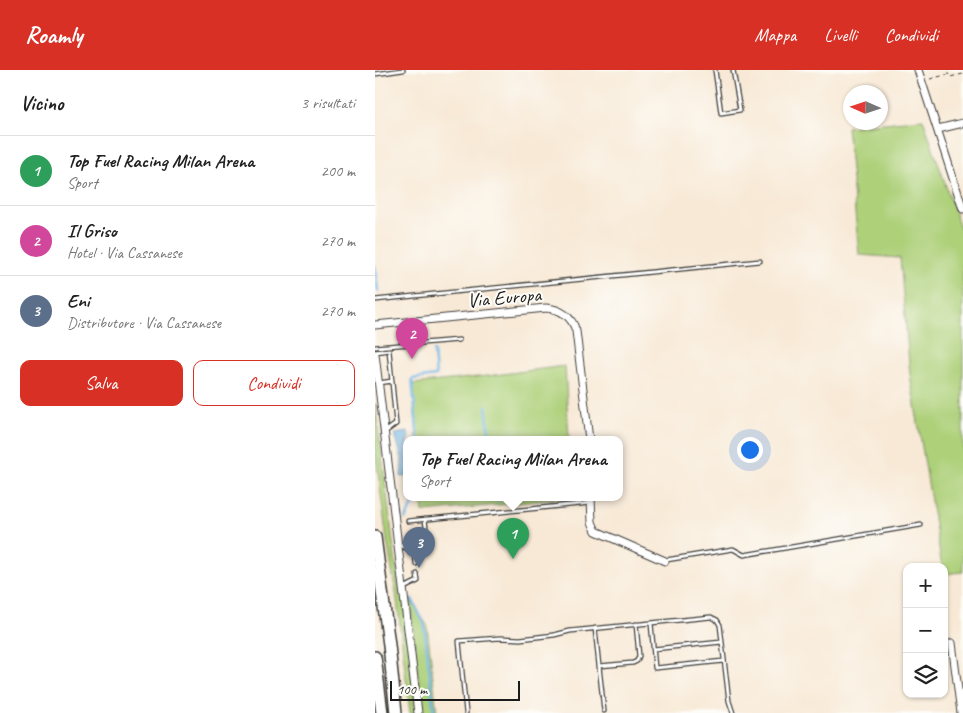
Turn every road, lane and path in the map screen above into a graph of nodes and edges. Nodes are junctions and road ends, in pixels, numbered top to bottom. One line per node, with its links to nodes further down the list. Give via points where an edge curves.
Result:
1 (403, 70): 5 (lane)
2 (715, 70): 3 (lane, via 721,113 739,110)
3 (733, 70)
4 (918, 70): 7 (street)
5 (375, 74)
6 (963, 74): 7 (path)
7 (922, 81): 9 (street)
8 (963, 123): 9 (street)
9 (938, 129): 10 (street)
10 (963, 209)
11 (760, 261): 12 (lane)
12 (375, 300)
13 (375, 325): 20 (street, Via Europa, via 546,308 560,311 571,320 577,331)
14 (459, 340): 15 (lane)
15 (375, 347)
16 (375, 353): 17 (lane, via 389,350); 18 (street)
17 (392, 381): 18 (lane); 19 (lane, via 396,424)
18 (379, 383): 19 (street)
19 (385, 433): 27 (street)
20 (589, 436)
21 (582, 501): 23 (lane)
22 (591, 501): 29 (street, via 593,525 597,532)
23 (425, 519): 24 (lane); 28 (lane, via 426,528)
24 (408, 521)
25 (921, 525): 29 (lane, via 744,555 733,549)
26 (375, 537): 38 (highway)
27 (399, 545): 28 (lane); 32 (street)
28 (415, 552): 30 (lane)
29 (665, 560)
30 (416, 564)
31 (417, 574): 32 (lane, via 418,581)
32 (404, 588): 47 (street)
33 (651, 623): 34 (lane); 36 (lane, via 713,618 720,623); 39 (lane)
34 (636, 624): 35 (lane); 42 (lane, via 637,661)
35 (595, 628): 42 (lane); 48 (lane, via 554,636 459,642)
36 (722, 642): 39 (lane); 41 (lane)
37 (952, 642): 50 (street)
38 (389, 645): 45 (highway); 46 (highway)
39 (653, 649): 41 (lane, via 655,668)
40 (375, 657): 44 (highway)
41 (725, 661): 49 (lane)
42 (599, 666): 43 (lane)
43 (604, 711)
44 (382, 713)
45 (396, 713)
46 (403, 713)
47 (418, 713)
48 (466, 713)
49 (733, 713)
50 (961, 713)

